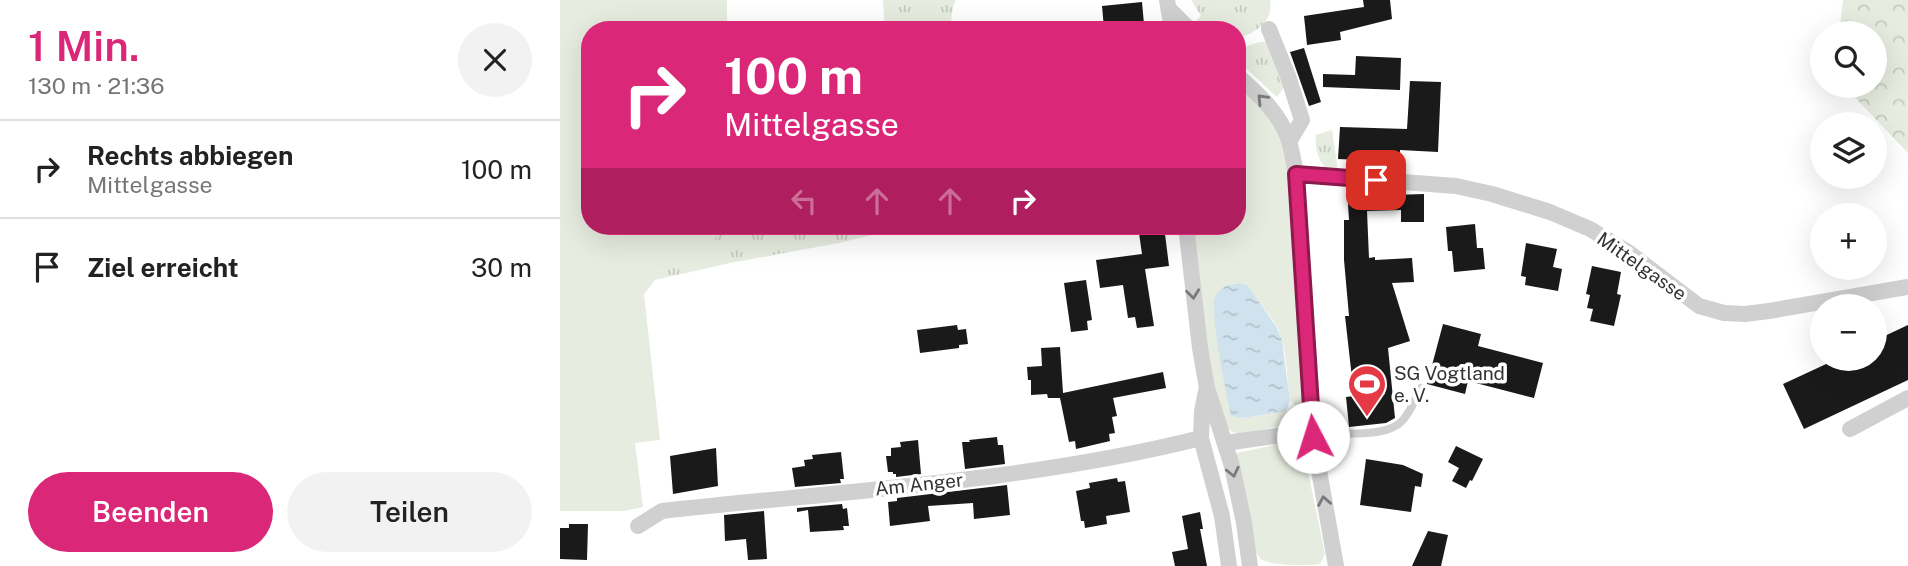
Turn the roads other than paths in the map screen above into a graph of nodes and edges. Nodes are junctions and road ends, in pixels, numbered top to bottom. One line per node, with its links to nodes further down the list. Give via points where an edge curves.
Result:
1 (1168, 5): 2 (street)
2 (1182, 21)
3 (1269, 29): 5 (street, via 1302,120)
4 (1246, 83): 5 (street, one-way to 4, via 1268,104)
5 (1289, 142): 6 (street)
6 (1296, 174): 8 (street, Mittelgasse, via 1456,186 1550,212 1628,252 1699,306 1724,313 1769,311); 13 (street)
7 (1187, 235): 9 (street, one-way to 9)
8 (1908, 287)
9 (1207, 388): 14 (street); 15 (street)
10 (1421, 388): 13 (lane, via 1395,428 1360,434)
11 (1908, 398): 12 (street)
12 (1850, 429)
13 (1312, 431): 15 (street); 19 (street, one-way to 13)
14 (1201, 438): 16 (street, Am Anger, via 1085,463 663,511); 17 (street, via 1222,516)
15 (1225, 443): 18 (street, one-way to 18)
16 (638, 526)
17 (1229, 566)
18 (1250, 566)
19 (1336, 566)

